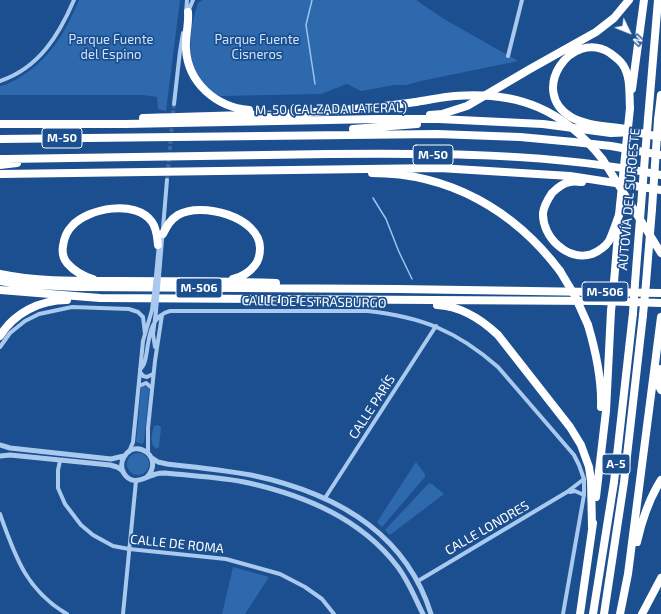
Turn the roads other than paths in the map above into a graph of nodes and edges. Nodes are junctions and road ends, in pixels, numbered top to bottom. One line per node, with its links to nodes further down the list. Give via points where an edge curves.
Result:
1 (74, 0): 10 (street, via 64,22 44,52 25,68)
2 (187, 0): 8 (street)
3 (193, 0): 8 (street)
4 (522, 0): 9 (street)
5 (629, 0): 15 (highway, via 614,18 596,32 468,106 442,114)
6 (644, 0): 14 (highway)
7 (658, 0): 94 (highway, AUTOVÍA DEL SUROESTE / A-5, bridge, via 632,313 614,482)
8 (187, 16): 12 (street); 13 (highway, via 186,50 192,73 207,93 226,106 256,111)
9 (508, 56)
10 (0, 81)
11 (661, 95): 95 (highway, AUTOVÍA DEL SUROESTE / A-5, bridge, via 643,315 625,475)
12 (174, 104)
13 (367, 108): 18 (highway); 39 (highway, bridge, via 454,96 487,95 514,98 551,112 584,137 604,160)
14 (630, 108): 19 (highway, via 628,77 623,65 606,51 596,48 572,53 557,70 552,85 554,98 570,117); 35 (highway, bridge)
15 (378, 119): 16 (highway, M-50 (CALZADA LATERAL) / M-50); 18 (highway, M-50 (CALZADA LATERAL) / M-50)
16 (465, 120): 20 (highway, M-50 (CALZADA LATERAL) / M-50, via 543,124); 21 (highway, M-50, via 332,130)
17 (0, 124): 18 (highway, M-50 (CALZADA LATERAL) / M-50)
18 (21, 124)
19 (635, 132): 20 (highway, M-50 (CALZADA LATERAL) / M-50); 22 (highway, M-50 (CALZADA LATERAL) / M-50)
20 (611, 133): 24 (highway)
21 (303, 135): 23 (highway, M-50); 25 (highway, M-50, via 437,134 520,137 610,146)
22 (661, 136)
23 (0, 139)
24 (661, 140)
25 (661, 155)
26 (59, 158): 27 (highway, M-50); 28 (highway); 31 (highway, M-50, via 381,154 517,156)
27 (0, 159)
28 (0, 165)
29 (249, 170): 30 (highway); 33 (highway, via 439,168); 67 (highway, bridge, via 410,177 436,182 464,192 512,220 547,253 575,296 588,325 599,370)
30 (0, 174)
31 (661, 175)
32 (167, 180): 36 (street)
33 (606, 181): 34 (highway); 35 (highway, via 569,182 555,190 546,202 543,213 546,228 563,250 570,254 587,255 600,251 609,241)
34 (661, 190)
35 (619, 215): 67 (highway, bridge)
36 (164, 218): 37 (street); 38 (street)
37 (163, 234): 41 (street); 44 (highway, via 170,221 179,214 191,211 218,211 247,224 256,233 260,243 258,262 240,277)
38 (158, 245): 41 (street); 43 (highway, via 153,223 138,211 121,208 102,210 86,216 72,226 64,238 62,251 66,261 75,271)
39 (661, 254)
40 (0, 274): 43 (highway, via 14,277)
41 (157, 276): 51 (street, bridge)
42 (0, 281): 45 (highway, M-506, via 69,286)
43 (101, 281): 44 (highway)
44 (218, 281): 45 (highway)
45 (398, 289): 47 (highway, M-506)
46 (0, 290): 48 (highway, M-506)
47 (661, 293)
48 (100, 298): 49 (highway, M-506); 57 (highway, via 59,300 36,306 22,313)
49 (355, 300): 50 (highway, M-506); 82 (highway, via 454,307 479,319 494,331 581,445 591,481)
50 (661, 303)
51 (154, 311): 54 (street); 56 (street)
52 (162, 315): 54 (street); 55 (street, CALLE DE ESTRASBURGO, via 168,311 182,310 368,311 399,315); 60 (street)
53 (661, 317): 59 (highway)
54 (154, 324): 60 (street); 61 (street, via 149,335 145,363)
55 (436, 326): 75 (street, CALLE DE ESTRASBURGO, via 469,344 498,367 574,455); 80 (street, CALLE PARÍS)
56 (145, 334): 58 (street, via 143,318 138,312 129,309 72,307 39,314 24,321); 61 (street)
57 (0, 336)
58 (0, 346)
59 (657, 357): 65 (highway); 84 (highway)
60 (155, 361): 62 (street)
61 (140, 370): 62 (street, via 143,376); 63 (street)
62 (153, 374): 64 (street)
63 (139, 386): 64 (street, via 146,383); 68 (street, via 133,442)
64 (152, 388): 69 (street, via 147,437)
65 (661, 390)
66 (0, 445): 71 (street, via 84,456)
67 (602, 446): 82 (highway)
68 (129, 452): 69 (street, via 141,449); 71 (street)
69 (150, 455): 74 (street, via 153,468); 80 (street, via 158,462 266,479)
70 (0, 456): 72 (street)
71 (124, 456): 73 (street)
72 (60, 460): 73 (street, via 110,465); 83 (street, CALLE DE ROMA, via 58,488 65,504 81,525 113,546)
73 (123, 471): 77 (street, via 130,479)
74 (147, 477): 77 (street); 90 (street, via 165,473 249,483 332,511 353,524 385,552 406,580)
75 (584, 478): 78 (street, CALLE LONDRES); 79 (street, CALLE DE ESTRASBURGO)
76 (661, 480): 84 (highway, via 654,490 643,518)
77 (136, 481): 83 (street)
78 (567, 492): 79 (street, via 574,491); 86 (street, CALLE LONDRES)
79 (584, 495): 92 (street, CALLE DE ESTRASBURGO)
80 (325, 498): 86 (street, via 349,511 379,533)
81 (0, 514): 87 (street, via 15,556 31,583 48,601)
82 (592, 527): 93 (highway)
83 (129, 549): 88 (street); 89 (street, CALLE DE ROMA, via 226,559 280,574 322,599)
84 (628, 574): 96 (highway)
85 (661, 578): 97 (highway)
86 (418, 581): 91 (street)
87 (67, 614)
88 (123, 614)
89 (334, 614)
90 (423, 614)
91 (431, 614)
92 (563, 614)
93 (580, 614)
94 (593, 614)
95 (604, 614)
96 (620, 614)
97 (642, 614)

